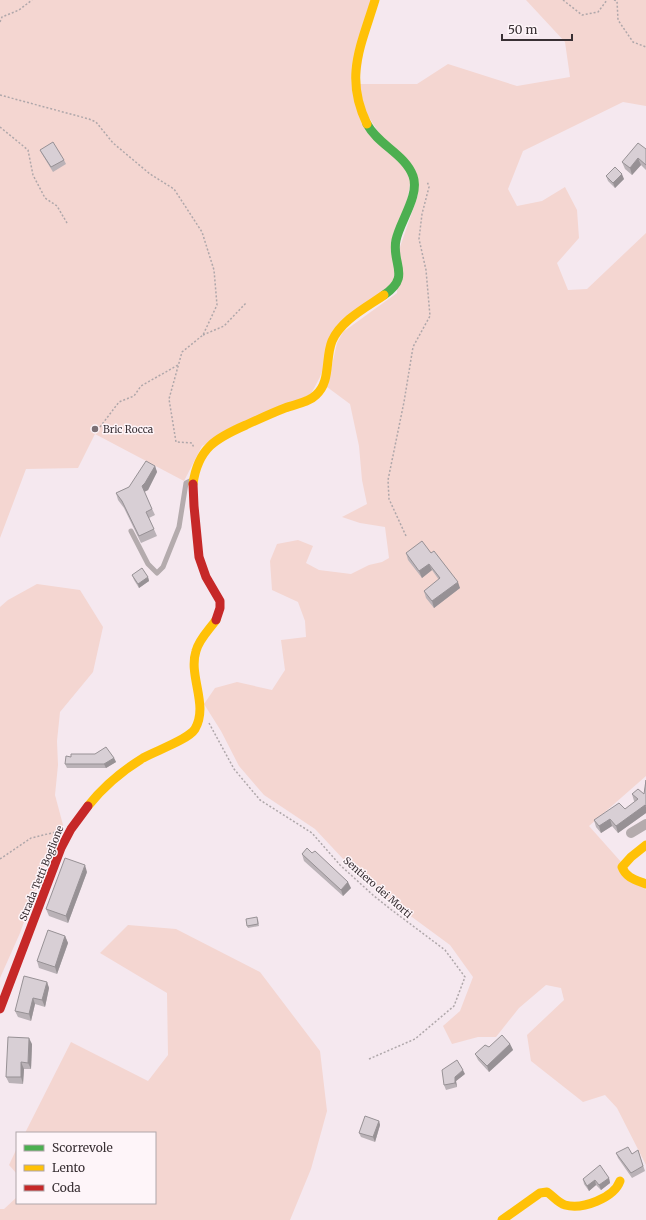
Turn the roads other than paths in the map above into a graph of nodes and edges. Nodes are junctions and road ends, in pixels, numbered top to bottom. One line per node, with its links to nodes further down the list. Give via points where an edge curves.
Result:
1 (375, 0): 2 (street, Strada Tetti Boglione, via 354,76 364,119 371,131 399,157 414,177 416,185 398,231 395,246 400,270 398,282 393,289 340,329 332,341 326,374 320,392 315,397 276,411 215,440 198,463)
2 (193, 480): 3 (lane, via 186,483 179,527 163,567 157,573 148,564); 8 (street, Strada Tetti Boglione, via 192,493 200,560 220,603 211,628 201,639 194,661 200,706 198,720 193,732 188,736 132,764 84,809 69,829)
3 (131, 531)
4 (646, 824): 5 (street)
5 (631, 833)
6 (646, 845): 7 (street, via 622,867 626,875)
7 (646, 884)
8 (0, 1009)
9 (620, 1181): 10 (street, via 616,1190 585,1205 565,1205 547,1192 540,1193)
10 (502, 1220)

